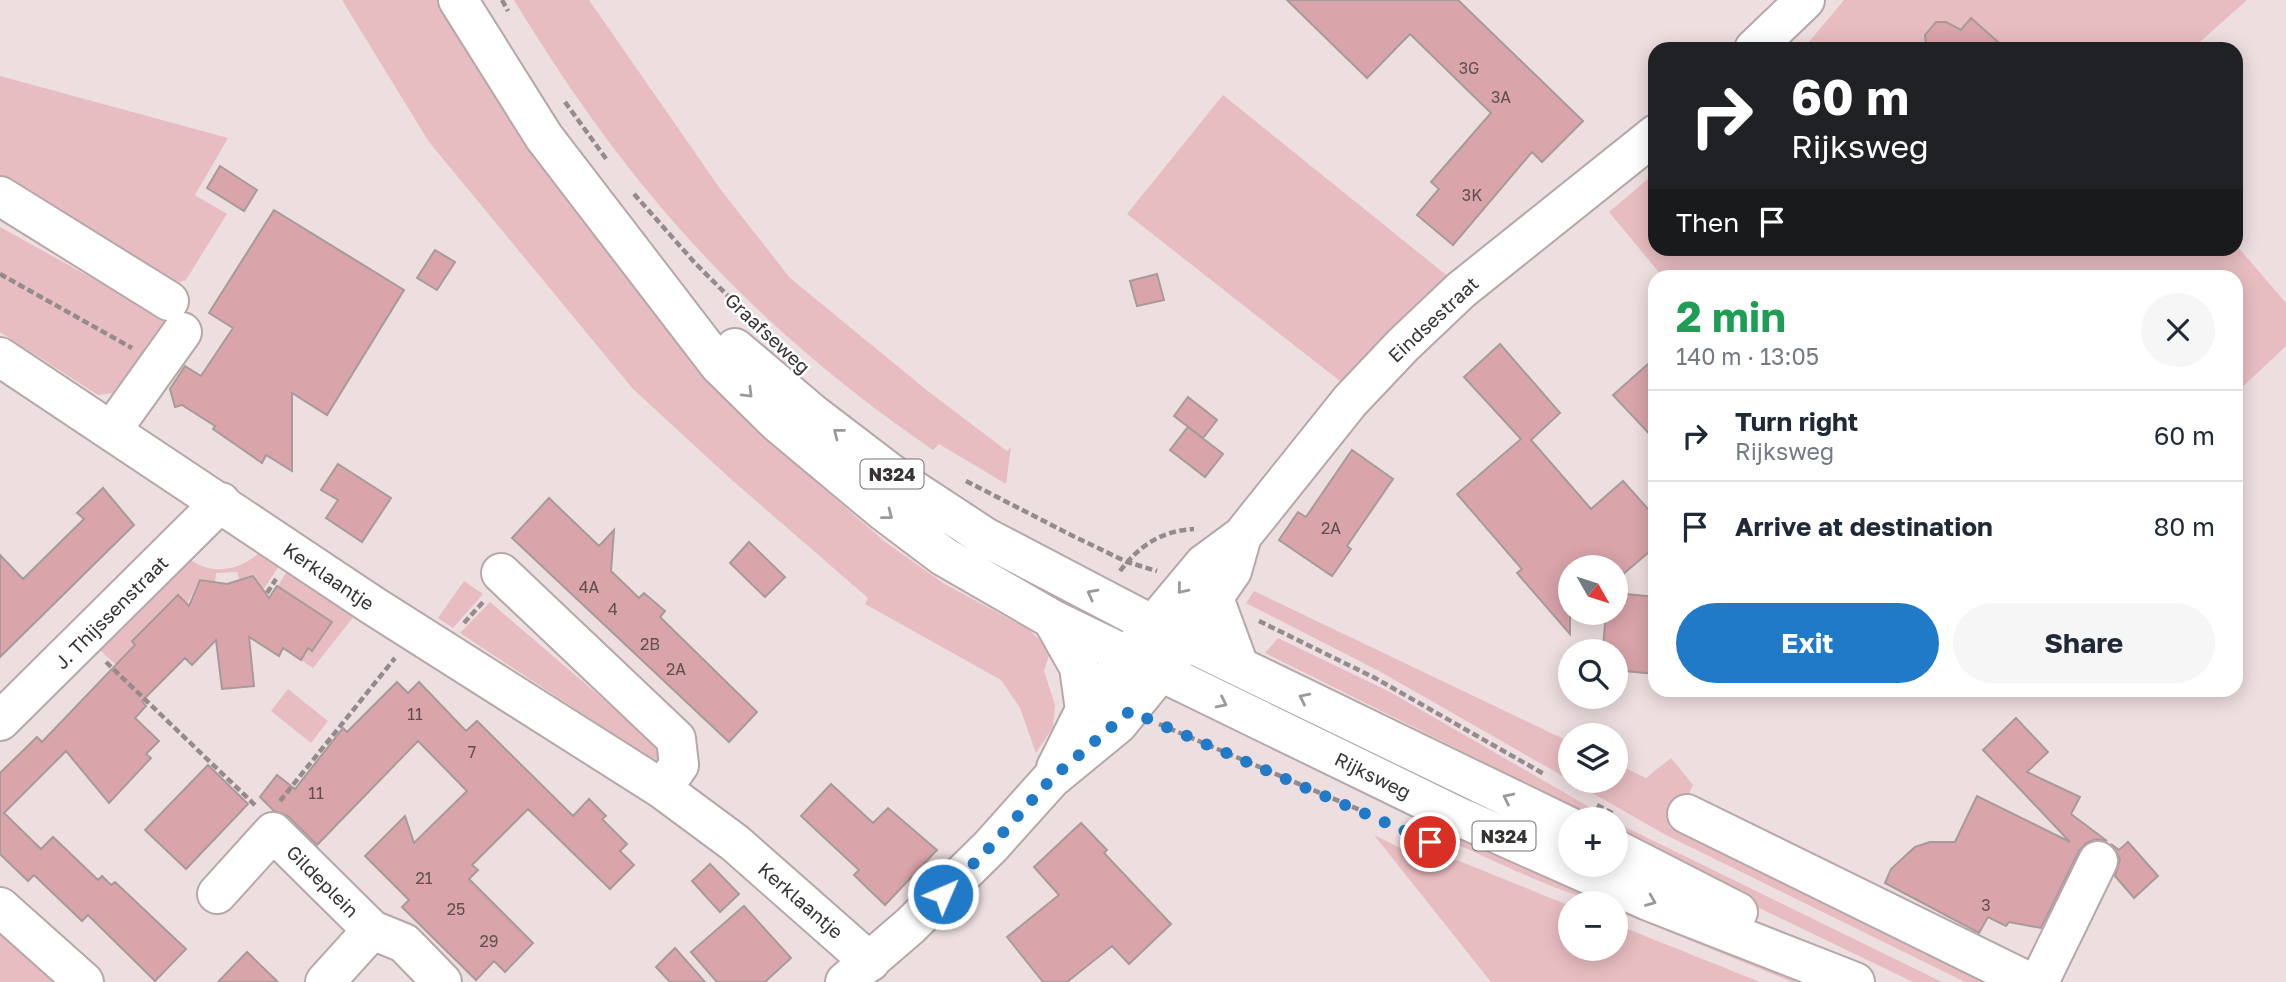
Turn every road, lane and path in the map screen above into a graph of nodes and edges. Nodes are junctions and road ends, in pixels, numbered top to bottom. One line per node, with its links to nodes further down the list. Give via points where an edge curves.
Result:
1 (458, 0): 12 (main road, Graafseweg / N324, via 544,137)
2 (502, 0): 4 (path)
3 (1805, 0): 5 (main road)
4 (513, 20)
5 (1761, 42)
6 (564, 100): 8 (path)
7 (1648, 140): 19 (main road, Eindsestraat, via 1461,290 1403,345 1350,401)
8 (609, 161)
9 (631, 192): 13 (path, Graafseweg)
10 (0, 196): 15 (main road, via 176,316)
11 (0, 274): 15 (path)
12 (659, 283): 23 (main road, Graafseweg / N324, one-way to 23, via 719,365 779,424 943,556); 25 (main road, Graafseweg / N324, one-way to 12, via 985,537 906,485 813,414)
13 (752, 321)
14 (0, 357): 16 (main road, Kerklaantje)
15 (160, 364): 16 (main road)
16 (112, 430): 18 (main road, Kerklaantje)
17 (958, 477): 20 (path)
18 (221, 502): 26 (main road, J. Thijssenstraat); 27 (main road, Kerklaantje)
19 (1242, 536): 22 (main road, Eindsestraat, via 1232,571); 25 (main road, Eindsestraat, one-way to 25, via 1204,564)
20 (1127, 562)
21 (503, 575): 27 (path); 35 (main road, via 676,739 679,765)
22 (1214, 598): 25 (main road, Eindsestraat); 29 (main road)
23 (1052, 619): 28 (main road, Graafseweg / N324); 30 (main road, via 1079,667)
24 (1269, 626): 33 (path, via 1374,678)
25 (1168, 633): 28 (main road); 29 (main road, Rijksweg / N324)
26 (83, 639): 32 (main road, J. Thijssenstraat); 38 (path)
27 (428, 640): 35 (main road, Kerklaantje); 36 (path)
28 (1144, 664): 30 (main road); 31 (main road); 50 (main road, Rijksweg / N324, one-way to 50, via 1455,815 1646,900)
29 (1239, 666): 37 (main road, Rijksweg / N324, one-way to 29)
30 (1085, 710): 34 (main road)
31 (1130, 711): 34 (main road); 39 (path, Rijksweg)
32 (0, 721)
33 (1547, 776)
34 (1051, 779): 46 (main road, via 991,846)
35 (662, 789): 46 (main road, Kerklaantje, via 736,843)
36 (276, 807)
37 (1563, 807)
38 (258, 808)
39 (1371, 814)
40 (1687, 814): 52 (main road)
41 (1628, 840): 51 (main road)
42 (2098, 861): 53 (main road)
43 (217, 894): 45 (main road, Gildeplein, via 273,832)
44 (0, 907): 47 (main road)
45 (372, 930): 48 (main road, Gildeplein); 49 (main road, Gildeplein, via 404,943)
46 (858, 972)
47 (84, 982)
48 (325, 982)
49 (442, 982)
50 (1855, 982)
51 (1874, 982)
52 (2029, 982)
53 (2039, 982)

